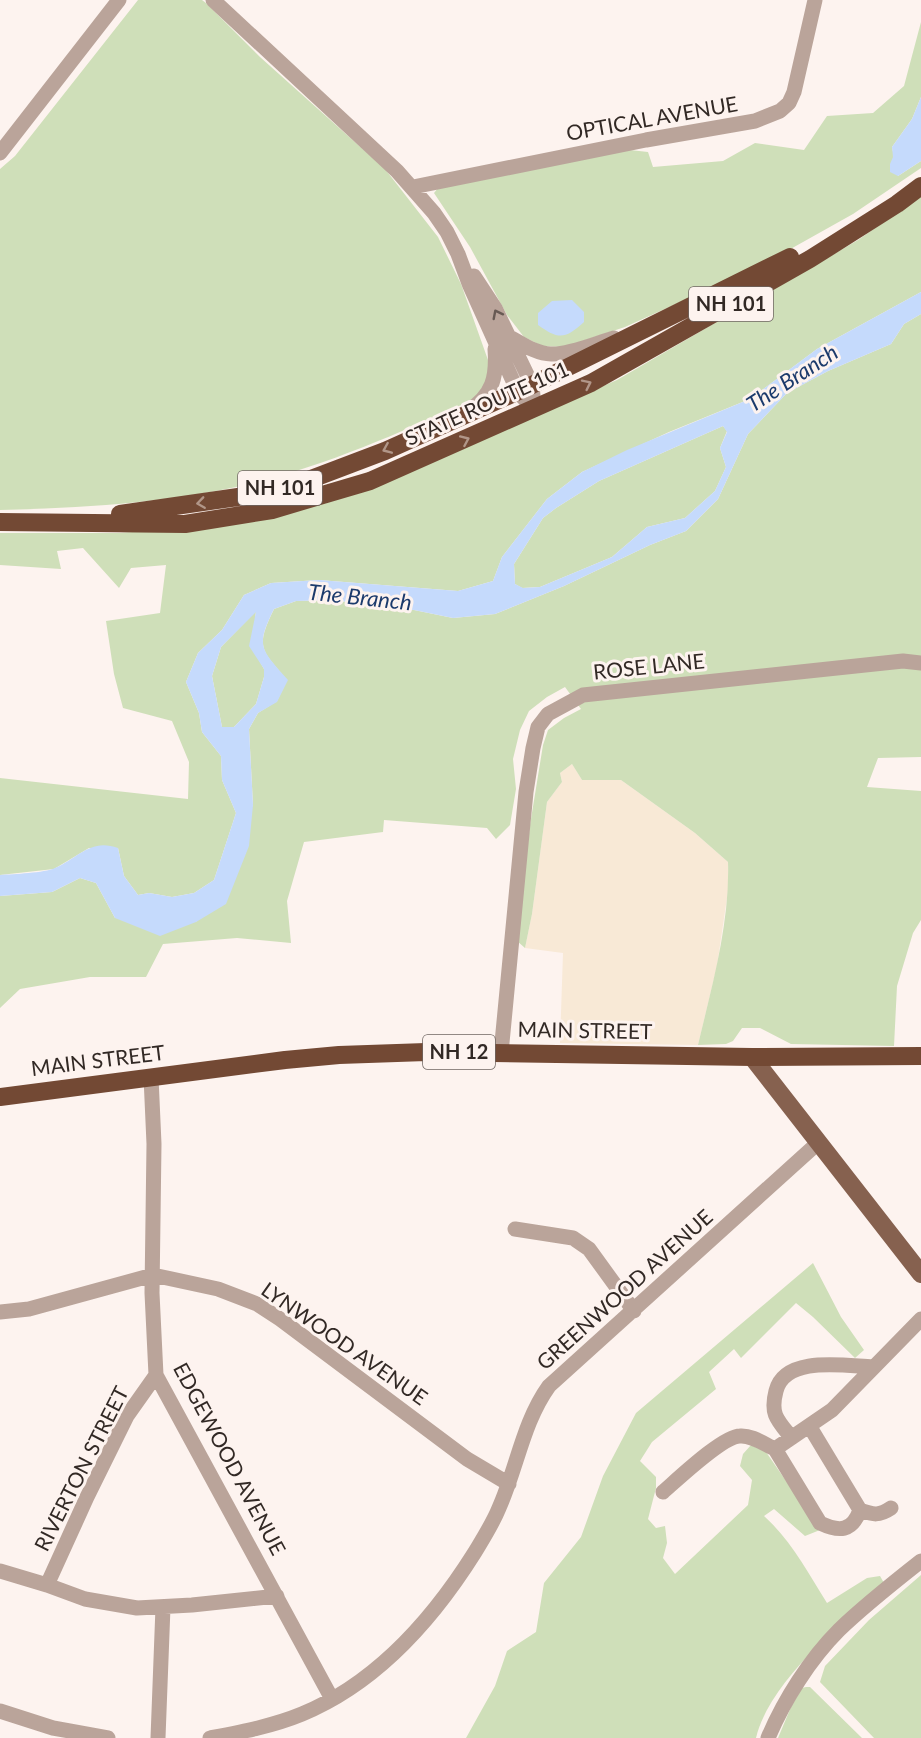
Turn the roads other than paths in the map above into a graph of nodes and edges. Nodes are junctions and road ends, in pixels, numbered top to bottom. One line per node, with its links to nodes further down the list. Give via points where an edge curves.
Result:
1 (119, 0): 4 (street)
2 (213, 0): 7 (street)
3 (815, 0): 7 (street, OPTICAL AVENUE, via 794,92 789,103 770,116)
4 (0, 153)
5 (921, 180): 8 (highway, STATE ROUTE 101 / NH 101, via 829,238)
6 (921, 186): 11 (highway, STATE ROUTE 101 / NH 101, one-way to 6, via 591,383 810,259)
7 (413, 187): 9 (street, via 447,232)
8 (654, 325): 9 (street, via 563,353 550,354); 10 (highway, STATE ROUTE 101 / NH 101)
9 (501, 338): 10 (street); 12 (street, via 493,384 472,408)
10 (525, 388): 11 (street); 12 (highway, STATE ROUTE 101 / NH 101)
11 (534, 409): 14 (highway, STATE ROUTE 101 / NH 101, one-way to 11, via 185,524 272,510 370,481)
12 (455, 419): 14 (highway, STATE ROUTE 101 / NH 101, one-way to 14, via 298,484 143,511)
13 (0, 522): 14 (highway, STATE ROUTE 101 / NH 101)
14 (25, 522)
15 (921, 663): 16 (street, ROSE LANE, via 903,660 583,695 548,714 538,727 526,792)
16 (501, 1053): 18 (highway, MAIN STREET / NH 12); 19 (highway, MAIN STREET / NH 12, via 339,1055)
17 (921, 1056): 18 (highway, MAIN STREET / NH 12)
18 (752, 1057): 21 (main road)
19 (152, 1077): 20 (highway, MAIN STREET / NH 12); 24 (street, EDGEWOOD AVENUE)
20 (0, 1097)
21 (819, 1142): 23 (main road); 26 (street, GREENWOOD AVENUE)
22 (514, 1229): 26 (street, via 573,1238 589,1249)
23 (921, 1274)
24 (153, 1275): 25 (street, LYNWOOD AVENUE, via 29,1309); 29 (street, EDGEWOOD AVENUE); 33 (street, LYNWOOD AVENUE, via 218,1289 257,1304 467,1459)
25 (0, 1311)
26 (633, 1311): 33 (street, GREENWOOD AVENUE, via 549,1386 533,1413)
27 (921, 1319): 28 (street)
28 (873, 1367): 30 (street); 31 (street, via 817,1365 784,1376 773,1405 775,1417)
29 (156, 1375): 39 (street, RIVERTON STREET, via 127,1416); 40 (street, EDGEWOOD AVENUE)
30 (810, 1427): 31 (street); 36 (street)
31 (791, 1437): 32 (street)
32 (775, 1449): 34 (street, via 738,1435 725,1440); 36 (street, via 820,1523 844,1529 856,1521)
33 (509, 1484): 42 (street, GREENWOOD AVENUE, via 487,1533 454,1586 389,1658)
34 (663, 1492)
35 (891, 1508): 36 (street, via 880,1515)
36 (860, 1510)
37 (921, 1561): 47 (street, via 838,1631 802,1675)
38 (0, 1571): 39 (street)
39 (47, 1585): 41 (street, via 85,1599 136,1608)
40 (277, 1596): 41 (street); 42 (street, EDGEWOOD AVENUE)
41 (163, 1607): 45 (street)
42 (333, 1699): 46 (street, GREENWOOD AVENUE, via 276,1724)
43 (0, 1711): 44 (street, via 53,1728)
44 (108, 1738)
45 (158, 1738)
46 (210, 1738)
47 (768, 1738)

